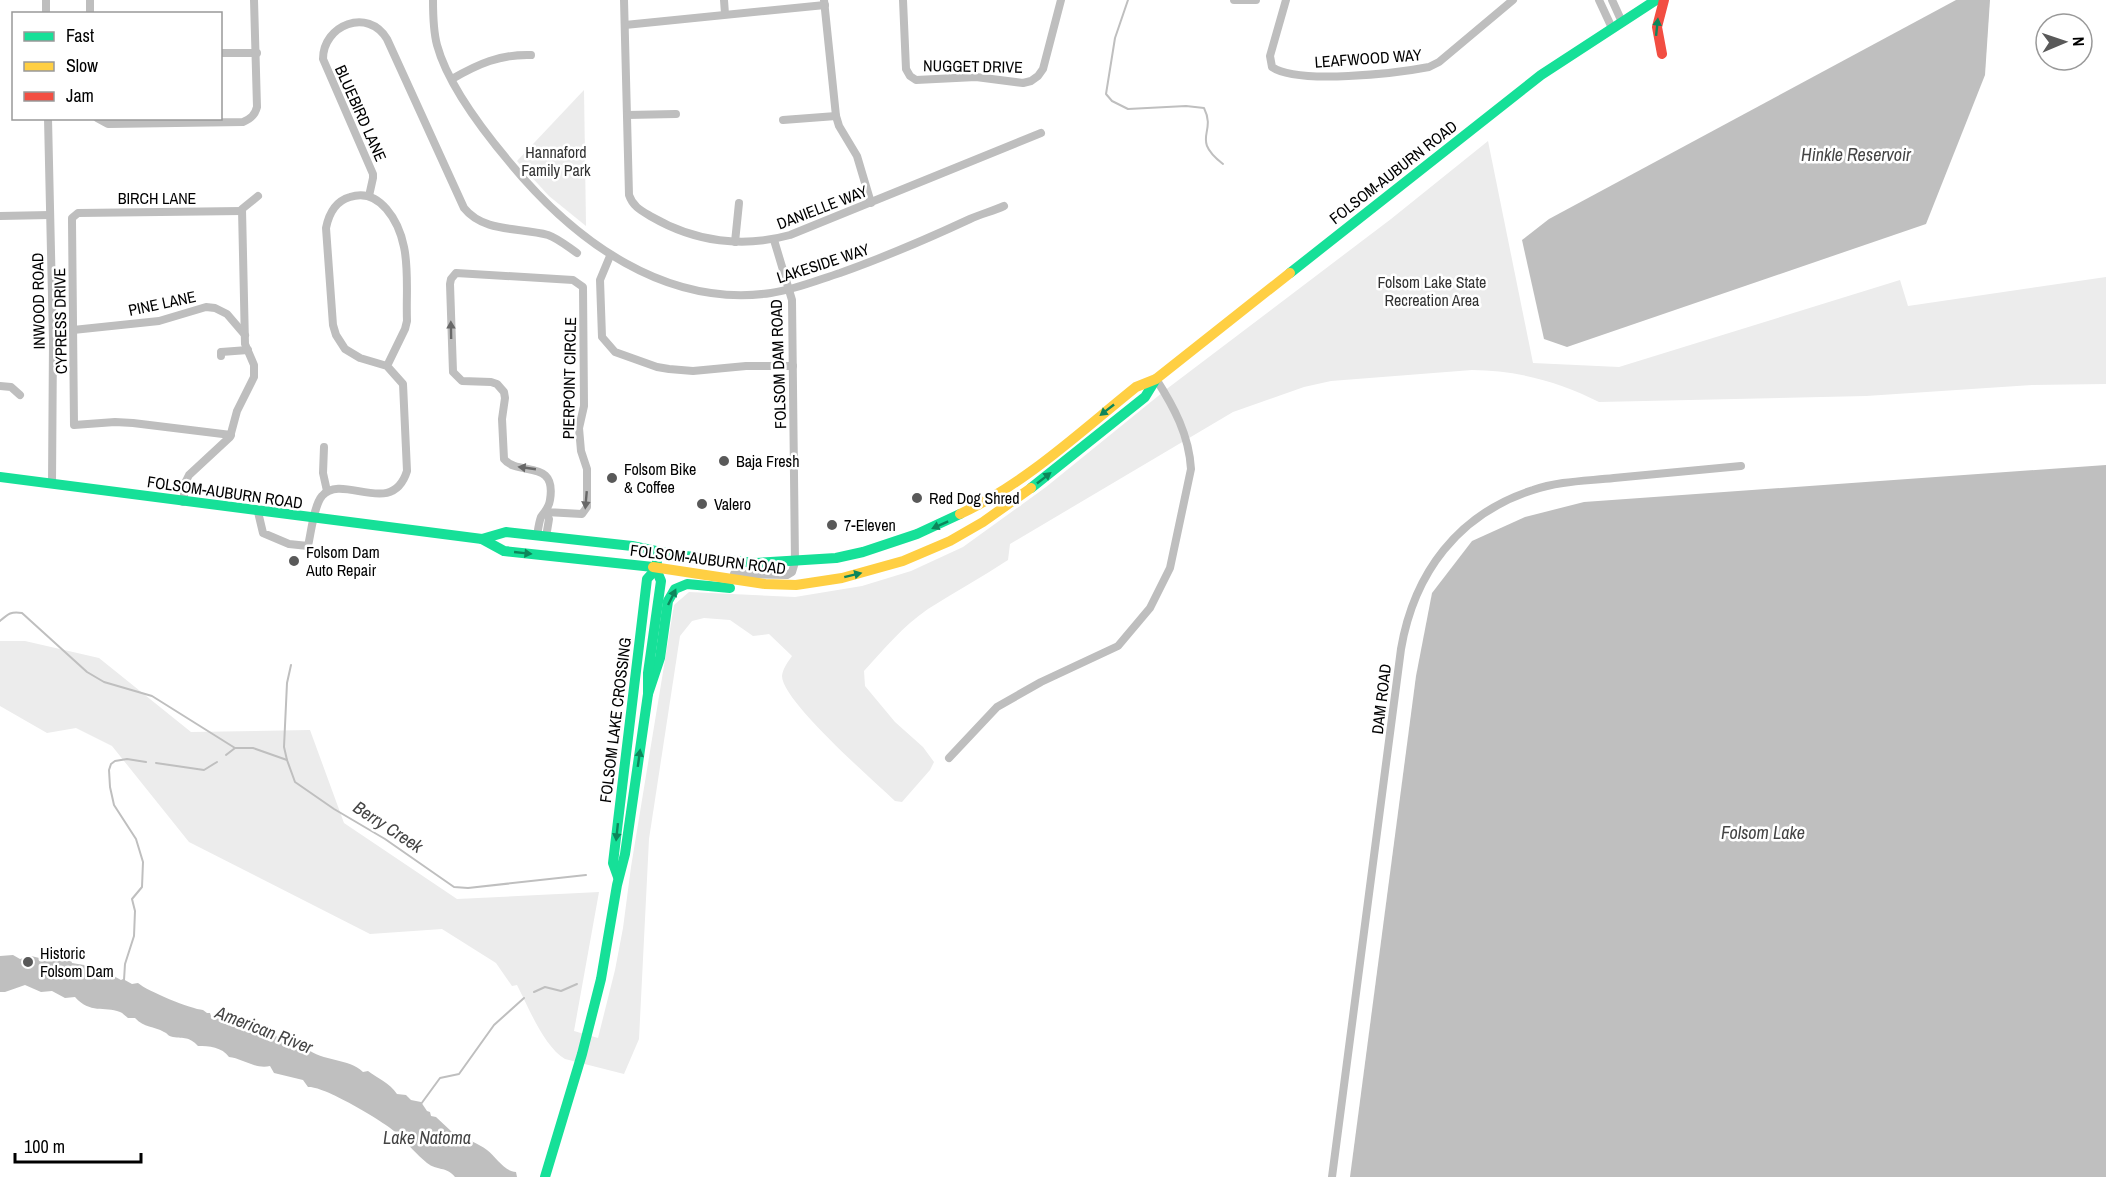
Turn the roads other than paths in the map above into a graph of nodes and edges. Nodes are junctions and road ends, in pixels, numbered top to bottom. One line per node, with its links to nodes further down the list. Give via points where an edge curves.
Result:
1 (254, 0): 21 (street)
2 (433, 0): 24 (street, LAKESIDE WAY, via 438,48)
3 (624, 0): 18 (street, DANIELLE WAY)
4 (724, 0): 16 (street)
5 (903, 0): 6 (street, NUGGET DRIVE, via 906,67 910,76 916,80 976,77 1023,82 1031,81 1043,69)
6 (1061, 0)
7 (1234, 0): 8 (street)
8 (1256, 0)
9 (1286, 0): 10 (street, LEAFWOOD WAY, via 1270,56 1272,68 1291,74 1338,76 1429,67)
10 (1513, 0)
11 (1599, 0): 19 (street)
12 (1612, 0): 17 (street)
13 (1656, 0): 17 (main road, FOLSOM-AUBURN ROAD)
14 (1664, 0): 22 (main road, one-way to 14, via 1656,26)
15 (825, 2): 16 (street); 27 (street)
16 (725, 14): 18 (street)
17 (1622, 22): 19 (main road, FOLSOM-AUBURN ROAD)
18 (625, 25): 26 (street, DANIELLE WAY)
19 (1612, 28): 52 (main road, FOLSOM-AUBURN ROAD, via 1508,100)
20 (222, 53): 21 (street)
21 (256, 53): 29 (street, via 257,107 249,120 108,124)
22 (1662, 54)
23 (531, 55): 24 (street, via 496,58)
24 (452, 79): 44 (street, LAKESIDE WAY, via 487,135 523,179 562,218)
25 (676, 114): 26 (street)
26 (627, 115): 42 (street, DANIELLE WAY, via 628,190 633,205 684,232)
27 (836, 116): 30 (street); 34 (street, via 857,156)
28 (48, 120): 38 (street, INWOOD ROAD)
29 (101, 120)
30 (783, 120)
31 (1041, 133): 34 (street, DANIELLE WAY)
32 (258, 196): 37 (street)
33 (369, 196): 43 (street, BLUEBIRD LANE, via 373,174 323,59 326,44 336,31 362,22 375,26 387,39 470,216 485,224 548,235); 50 (street, via 389,211 405,250 405,329); 50 (street, via 347,197 336,205 328,219 333,325 340,343 354,356)
34 (871, 202): 41 (street, DANIELLE WAY)
35 (739, 203): 42 (street)
36 (1004, 206): 45 (street, LAKESIDE WAY, via 900,251)
37 (242, 211): 40 (street, BIRCH LANE, via 78,213); 47 (street)
38 (50, 215): 39 (street); 59 (street, INWOOD ROAD)
39 (0, 216)
40 (72, 218): 46 (street, CYPRESS DRIVE)
41 (774, 240): 42 (street, DANIELLE WAY); 45 (street, FOLSOM DAM ROAD)
42 (735, 242)
43 (577, 253)
44 (610, 256): 45 (street, LAKESIDE WAY, via 652,278 687,288 734,295); 51 (street, via 600,280 602,337 615,352 657,367 693,371)
45 (788, 290): 51 (street, FOLSOM DAM ROAD, via 792,300)
46 (73, 330): 47 (street, PINE LANE, via 159,321 206,307 227,314); 55 (street, CYPRESS DRIVE, via 74,425 133,423)
47 (245, 335): 48 (street)
48 (248, 350): 49 (street, via 221,352); 55 (street, via 254,378 237,411)
49 (221, 356)
50 (387, 366): 60 (street, via 405,391 405,478 388,493)
51 (793, 366): 68 (street, FOLSOM DAM ROAD)
52 (1156, 379): 68 (main road, FOLSOM-AUBURN ROAD, one-way to 68, via 1136,387 1009,486 945,523 863,552); 71 (main road, FOLSOM-AUBURN ROAD, one-way to 52, via 796,585 842,578 903,561 950,541 984,522 1053,472 1145,397); 73 (street, via 1178,414 1191,469 1170,568 1150,608 1118,646 997,707)
53 (0, 386): 54 (street, via 10,387)
54 (20, 395)
55 (231, 435): 61 (street, via 189,475)
56 (324, 447): 60 (street)
57 (1741, 466): 76 (street, DAM ROAD, via 1533,489 1499,504 1467,525 1441,552 1420,584 1401,649)
58 (0, 477): 59 (main road, FOLSOM-AUBURN ROAD)
59 (52, 483): 61 (main road, FOLSOM-AUBURN ROAD)
60 (327, 491): 64 (street)
61 (183, 502): 62 (main road, FOLSOM-AUBURN ROAD)
62 (258, 512): 64 (main road, FOLSOM-AUBURN ROAD); 64 (street, via 262,533 289,544 308,546)
63 (546, 512): 63 (street, PIERPOINT CIRCLE, one-way to 63, via 551,498 547,479 536,469 513,466 504,459 502,388 491,382 462,381 453,372 450,284 456,273 573,280 583,287 584,406 579,428 587,469 587,507 582,514); 65 (street, PIERPOINT CIRCLE, via 549,519)
64 (314, 519): 66 (main road, FOLSOM-AUBURN ROAD)
65 (542, 537): 66 (main road, FOLSOM-AUBURN ROAD, via 506,532); 67 (main road, FOLSOM-AUBURN ROAD, via 632,546)
66 (482, 539): 69 (main road, FOLSOM-AUBURN ROAD, one-way to 69, via 504,551)
67 (658, 553): 68 (main road, FOLSOM-AUBURN ROAD, via 756,563); 69 (main road, FOLSOM LAKE CROSSING)
68 (795, 562): 70 (street, via 792,572 786,575 735,574)
69 (656, 568): 70 (main road, FOLSOM-AUBURN ROAD); 72 (main road, FOLSOM LAKE CROSSING, via 661,581); 74 (main road, FOLSOM LAKE CROSSING, one-way to 74, via 647,579 613,863)
70 (719, 578): 71 (main road, FOLSOM-AUBURN ROAD)
71 (746, 582): 72 (main road, one-way to 71, via 660,658 668,601 675,589 687,584 730,588)
72 (648, 694): 74 (main road, FOLSOM LAKE CROSSING, one-way to 72, via 625,854)
73 (949, 758)
74 (618, 877): 75 (main road, FOLSOM LAKE CROSSING, via 605,960)
75 (545, 1177)
76 (1332, 1177)

